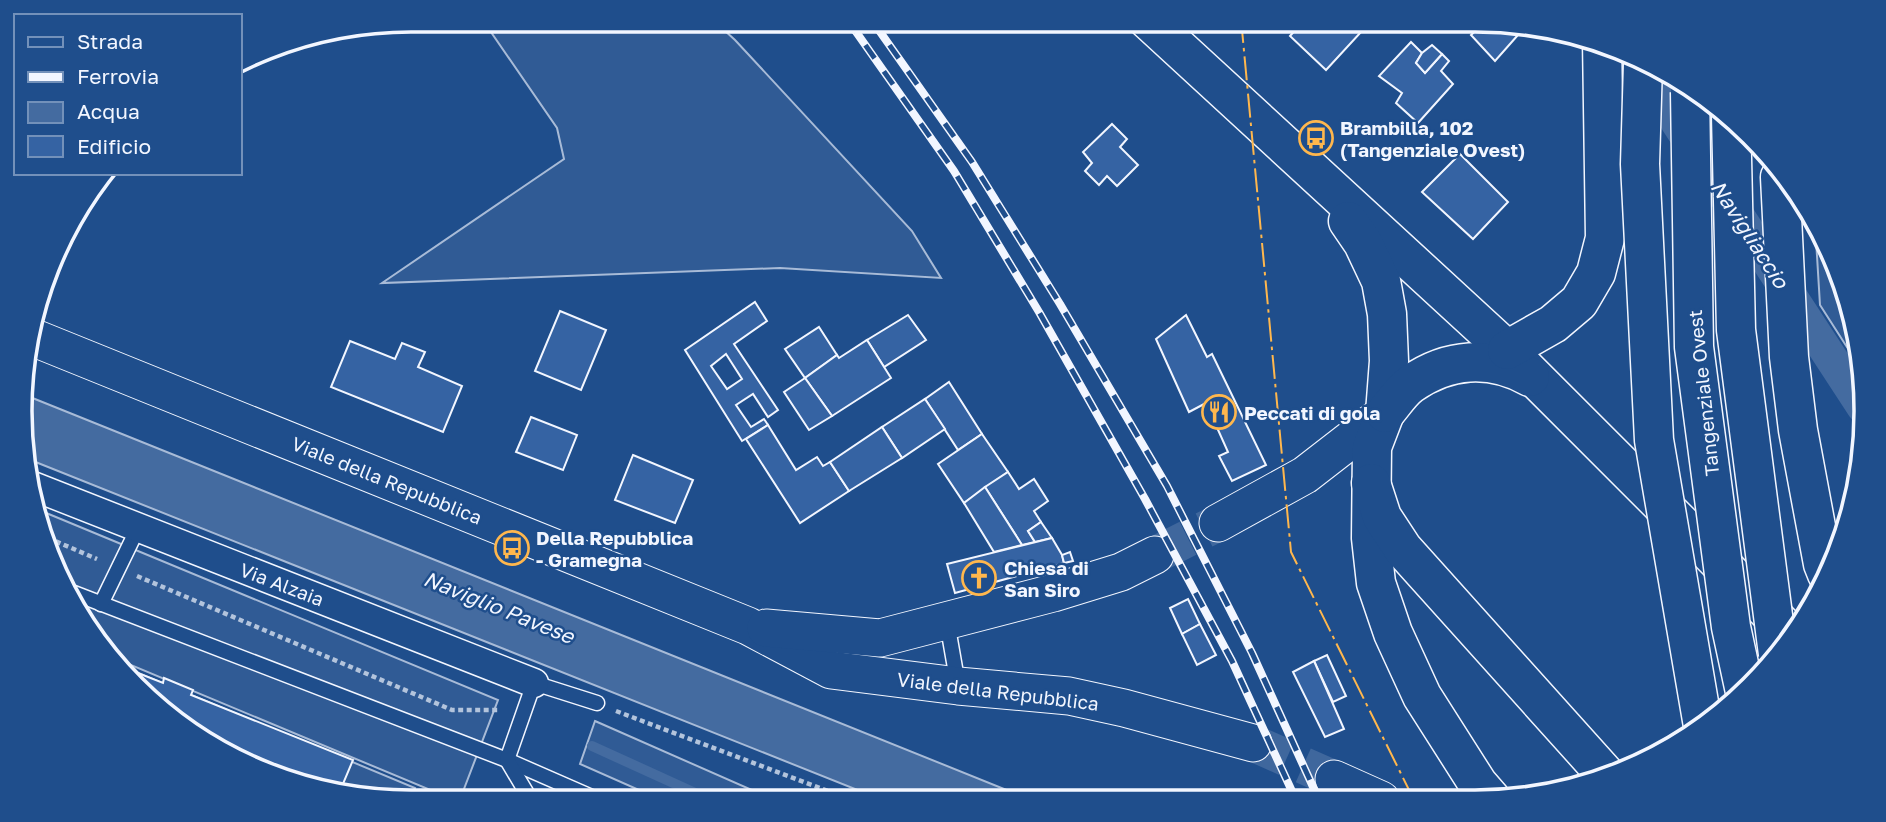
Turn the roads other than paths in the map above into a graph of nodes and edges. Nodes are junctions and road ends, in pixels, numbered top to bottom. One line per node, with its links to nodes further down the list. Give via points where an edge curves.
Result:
1 (1160, 31): 6 (main road)
2 (1602, 54): 9 (main road, via 1605,238 1596,273 1579,302 1553,324)
3 (1643, 71): 27 (main road, bridge, via 1640,164 1654,440)
4 (1690, 98): 23 (main road, Tangenziale Ovest, bridge, via 1694,347 1731,626)
5 (1731, 132): 22 (main road, Tangenziale Ovest, bridge, via 1736,330)
6 (1321, 180): 9 (main road); 10 (main road, via 1363,243 1381,281 1389,361)
7 (1780, 186): 16 (main road, via 1789,357)
8 (39, 340): 20 (street, Viale della Repubblica)
9 (1491, 356): 10 (main road, via 1440,368 1408,386); 21 (main road, via 1543,385)
10 (1385, 413): 11 (main road, via 1372,447); 13 (street, via 1305,475)
11 (1371, 483): 30 (main road, via 1382,517 1403,550); 35 (main road, via 1370,538 1376,583 1394,633 1422,696)
12 (40, 489): 14 (street, Via Alzaia)
13 (1218, 523)
14 (138, 528): 18 (lane); 24 (street, Via Alzaia)
15 (1155, 555): 19 (street, Viale della Repubblica, via 1121,572 1054,593)
16 (1823, 563)
17 (79, 595): 18 (lane)
18 (101, 604): 29 (lane)
19 (946, 620): 20 (street, Viale della Repubblica, via 880,638); 25 (lane)
20 (748, 626): 25 (street, Viale della Repubblica, via 831,670)
21 (1786, 629)
22 (1776, 641)
23 (1742, 680)
24 (534, 683): 26 (lane); 29 (lane)
25 (958, 686): 28 (street, Viale della Repubblica, via 1069,696)
26 (597, 704)
27 (1701, 716)
28 (1253, 743)
29 (508, 760): 32 (lane); 33 (lane)
30 (1600, 769)
31 (1334, 779): 34 (street)
32 (526, 791)
33 (578, 791)
34 (1361, 791)
35 (1483, 791)

